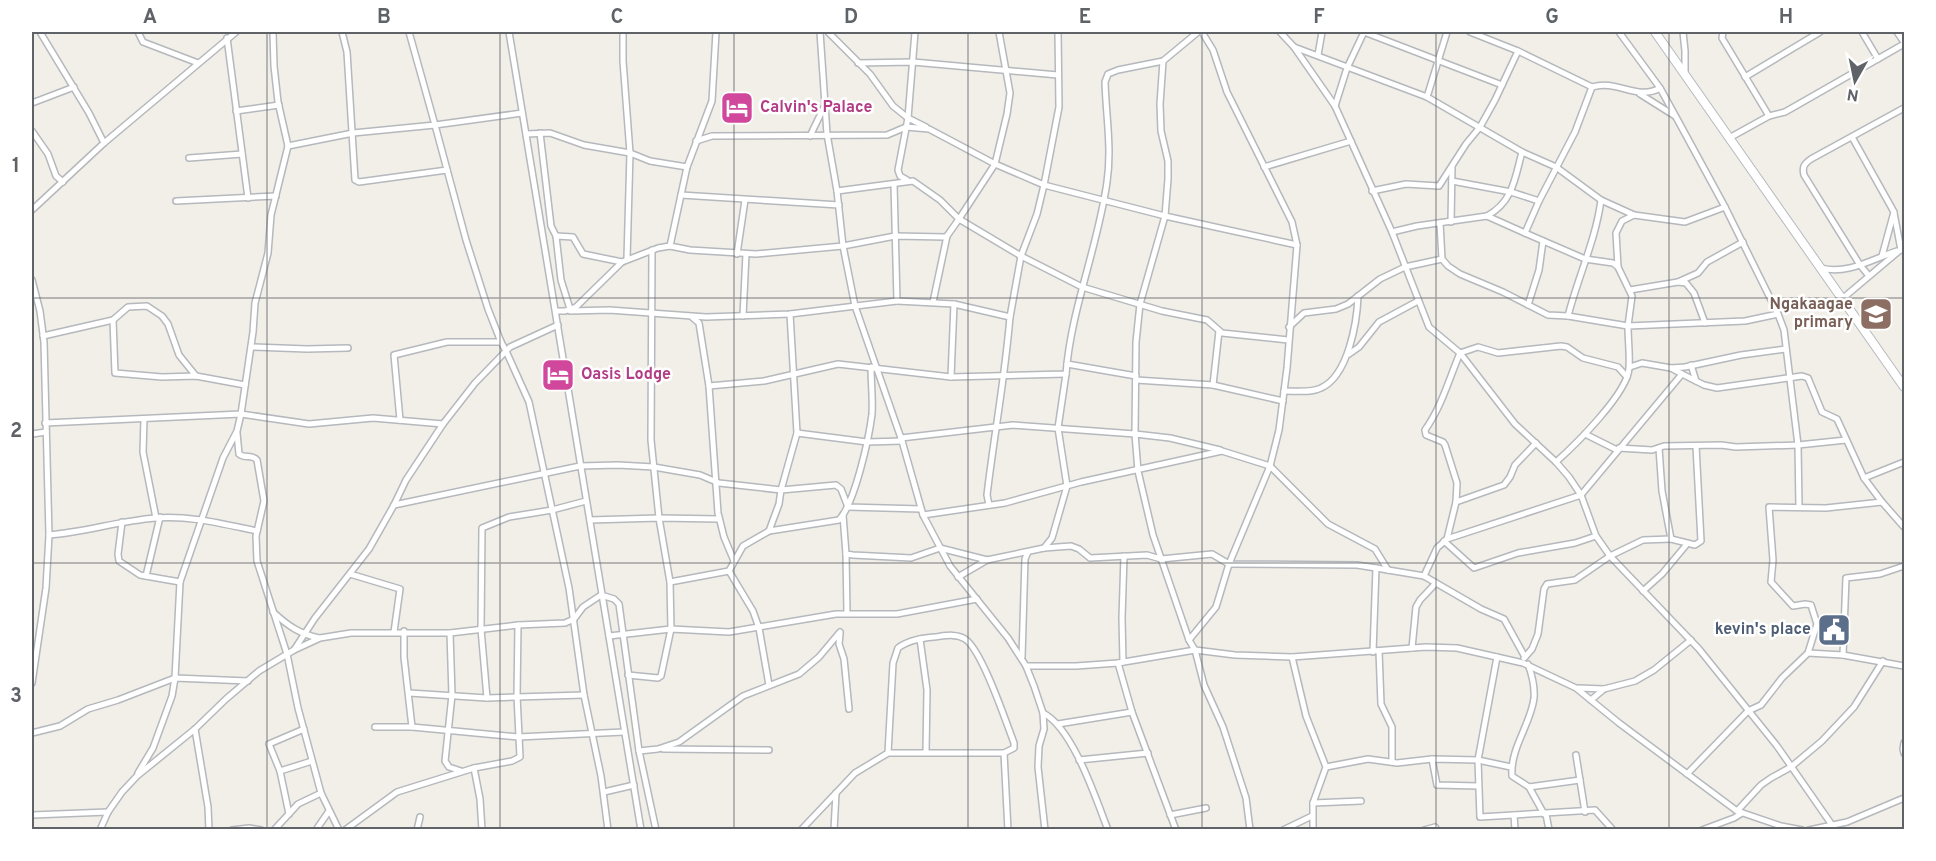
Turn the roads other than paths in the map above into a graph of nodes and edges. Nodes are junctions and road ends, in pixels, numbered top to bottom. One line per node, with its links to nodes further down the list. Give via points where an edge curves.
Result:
1 (40, 32): 45 (street)
2 (138, 32): 37 (street, via 143,42)
3 (235, 32): 28 (street)
4 (273, 32): 52 (street)
5 (342, 32): 65 (street)
6 (409, 32): 60 (street)
7 (509, 32): 56 (street)
8 (623, 32): 77 (street)
9 (716, 32): 72 (street, via 712,101)
10 (820, 32): 51 (street)
11 (831, 32): 38 (street)
12 (915, 32): 36 (street)
13 (999, 32): 40 (street)
14 (1058, 32): 41 (street)
15 (1200, 32): 34 (street); 82 (street, via 1213,50 1227,92)
16 (1280, 32): 30 (street)
17 (1322, 32): 32 (street)
18 (1364, 32): 35 (street); 39 (street)
19 (1447, 32): 35 (street)
20 (1470, 32): 31 (street)
21 (1619, 32): 47 (street)
22 (1655, 32): 42 (street)
23 (1683, 32): 42 (street)
24 (1723, 32): 43 (street, via 1722,38)
25 (1820, 32): 43 (street)
26 (1862, 32): 33 (street)
27 (1897, 32): 29 (street)
28 (227, 38): 37 (street); 55 (street)
29 (1904, 43): 33 (street)
30 (1294, 47): 32 (street); 53 (street)
31 (1518, 51): 44 (street); 46 (street)
32 (1318, 55): 39 (street)
33 (1878, 59): 57 (street, via 1785,112)
34 (1163, 61): 100 (street, via 1108,74 1105,104 1110,156); 107 (street, via 1161,131 1169,167)
35 (1438, 61): 44 (street); 49 (street)
36 (914, 62): 38 (street); 40 (street); 59 (street)
37 (198, 63): 74 (street)
38 (858, 63): 59 (street, via 893,106)
39 (1347, 68): 49 (street); 53 (street)
40 (1007, 70): 41 (street); 80 (street, via 1011,93)
41 (1059, 75): 90 (street, via 1059,107)
42 (1685, 75): 70 (street)
43 (1745, 77): 57 (street)
44 (1502, 85): 62 (street)
45 (74, 87): 50 (street); 74 (street)
46 (1592, 87): 48 (street, via 1618,87); 84 (street)
47 (1660, 88): 48 (street); 58 (street)
48 (1639, 93): 58 (street)
49 (1427, 97): 62 (street)
50 (32, 103)
51 (826, 104): 68 (street); 69 (street)
52 (279, 105): 55 (street); 75 (street)
53 (1335, 106): 73 (street)
54 (1904, 108): 71 (street)
55 (236, 111): 78 (street)
56 (522, 113): 60 (street); 67 (street)
57 (1769, 116): 70 (street)
58 (1676, 117): 103 (street)
59 (908, 118): 61 (street); 63 (street)
60 (435, 125): 65 (street); 85 (street)
61 (906, 127): 63 (street); 68 (street, via 887,135); 86 (street, via 898,170)
62 (1480, 128): 76 (street); 83 (street)
63 (929, 129): 80 (street)
64 (32, 131): 88 (street)
65 (353, 133): 75 (street); 85 (street, via 356,181)
66 (540, 133): 67 (street); 77 (street); 114 (street, via 551,226)
67 (526, 134): 149 (street)
68 (827, 134): 69 (street); 91 (street)
69 (810, 136): 72 (street, via 712,136)
70 (1731, 137): 134 (street)
71 (1852, 137): 105 (street); 131 (street, via 1811,159 1803,169)
72 (696, 141): 81 (street)
73 (1351, 141): 82 (street); 92 (street)
74 (104, 143): 88 (street)
75 (288, 146): 95 (street)
76 (1522, 152): 84 (street); 93 (street)
77 (630, 153): 81 (street, via 650,161); 130 (street)
78 (242, 154): 79 (street); 96 (street)
79 (189, 158)
80 (995, 164): 90 (street); 109 (street)
81 (687, 166): 94 (street)
82 (1264, 167): 119 (street, via 1292,222)
83 (1452, 167): 87 (street); 92 (street, via 1436,187 1406,184)
84 (1556, 167): 98 (street); 101 (street)
85 (447, 170): 166 (street)
86 (907, 180): 89 (street); 109 (street, via 918,183)
87 (1452, 181): 93 (street); 110 (street)
88 (63, 182): 104 (street)
89 (894, 184): 91 (street); 115 (street)
90 (1044, 185): 100 (street); 126 (street)
91 (837, 191): 102 (street)
92 (1372, 191): 112 (street)
93 (1511, 192): 101 (street); 108 (street)
94 (681, 195): 97 (street); 120 (street)
95 (276, 196): 96 (street); 167 (street, via 268,253 255,303)
96 (248, 198): 99 (street)
97 (745, 200): 102 (street); 124 (street)
98 (1601, 200): 106 (street); 129 (street)
99 (176, 201)
100 (1104, 201): 107 (street); 138 (street)
101 (1539, 201): 113 (street)
102 (839, 206): 121 (street)
103 (1725, 207): 106 (street, via 1684,222); 118 (street)
104 (32, 210)
105 (1894, 212): 122 (street); 127 (street)
106 (1634, 215): 133 (street, via 1624,219 1617,229)
107 (1165, 216): 119 (street); 146 (street)
108 (1487, 216): 110 (street); 113 (street)
109 (959, 219): 116 (street); 126 (street)
110 (1451, 222): 111 (street)
111 (1440, 223): 112 (street); 128 (street)
112 (1392, 232): 132 (street)
113 (1525, 233): 117 (street)
114 (556, 236): 130 (street, via 573,237 583,254); 150 (street)
115 (896, 236): 116 (street); 121 (street); 142 (street)
116 (947, 236): 144 (street)
117 (1543, 241): 129 (street); 147 (street)
118 (1743, 242): 137 (street); 153 (street)
119 (1297, 244): 162 (street)
120 (670, 246): 123 (street); 124 (street)
121 (843, 246): 125 (street); 148 (street)
122 (1901, 249): 127 (street); 135 (street)
123 (652, 250): 130 (street); 151 (street)
124 (737, 254): 125 (street)
125 (746, 254): 155 (street)
126 (1021, 256): 138 (street); 157 (street)
127 (1882, 256): 131 (street)
128 (1442, 259): 132 (street); 147 (street, via 1460,274)
129 (1585, 259): 133 (street); 156 (street)
130 (625, 261): 150 (street)
131 (1860, 265): 134 (street, via 1838,271); 135 (street)
132 (1405, 267): 140 (street, via 1380,279); 143 (street)
133 (1618, 267): 139 (street)
134 (1821, 268): 141 (street)
135 (1869, 276): 141 (street)
136 (32, 280): 164 (street)
137 (1678, 282): 139 (street); 159 (street, via 1686,283 1694,293)
138 (1082, 287): 146 (street); 173 (street)
139 (1630, 290): 161 (street)
140 (1358, 297): 162 (street, via 1336,309 1304,313); 172 (street)
141 (1842, 299): 192 (street)
142 (897, 301): 144 (street); 148 (street)
143 (1418, 301): 171 (street, via 1429,327); 172 (street, via 1379,322)
144 (933, 302): 145 (street)
145 (954, 304): 157 (street); 184 (street)
146 (1140, 304): 163 (street, via 1207,320); 186 (street)
147 (1528, 305): 156 (street, via 1548,315)
148 (855, 306): 152 (street); 177 (street)
149 (556, 310): 150 (street); 160 (street)
150 (568, 310): 151 (street)
151 (651, 313): 154 (street); 221 (street)
152 (790, 314): 155 (street); 179 (street)
153 (1778, 314): 159 (street, via 1745,321); 169 (street)
154 (691, 316): 155 (street); 191 (street, via 699,323)
155 (743, 316)
156 (1569, 316): 161 (street)
157 (1010, 317): 182 (street)
158 (113, 320): 164 (street); 183 (street, via 126,308 149,306 168,324 180,355); 183 (street, via 115,372)
159 (1705, 322): 161 (street)
160 (558, 325): 170 (street); 219 (street)
161 (1628, 326): 174 (street)
162 (1289, 327): 165 (street)
163 (1219, 331): 165 (street); 190 (street)
164 (43, 336): 198 (street)
165 (1288, 340): 193 (street)
166 (501, 342): 170 (street); 197 (street, via 447,342 396,353 393,358)
167 (251, 347): 168 (street); 189 (street)
168 (348, 348)
169 (1786, 350): 175 (street); 187 (street)
170 (506, 351): 199 (street); 223 (street, via 529,402)
171 (1460, 353): 176 (street, via 1478,347 1498,353 1561,346 1583,358); 211 (street, via 1515,424); 230 (street, via 1443,400 1425,433 1443,442 1447,449 1457,483)
172 (1349, 354): 193 (street, via 1332,381 1319,390)
173 (1066, 364): 180 (street); 186 (street)
174 (1629, 365): 176 (street); 178 (street); 185 (street)
175 (1691, 365): 178 (street); 188 (street)
176 (1618, 367): 185 (street)
177 (874, 368): 179 (street, via 838,364); 184 (street); 208 (street); 210 (street)
178 (1671, 368): 181 (street)
179 (795, 374): 191 (street); 204 (street)
180 (1066, 374): 182 (street); 201 (street)
181 (1682, 374): 188 (street); 215 (street)
182 (1005, 375): 184 (street); 200 (street)
183 (196, 376): 189 (street)
184 (951, 377)
185 (1627, 377): 207 (street)
186 (1136, 378): 190 (street); 206 (street)
187 (1788, 378): 188 (street, via 1717,388); 209 (street, via 1808,378 1822,412 1837,419); 212 (street)
188 (1696, 381)
189 (245, 385): 195 (street)
190 (1213, 385): 194 (street)
191 (709, 386): 225 (street)
192 (1905, 387)
193 (1284, 391): 194 (street)
194 (1283, 401): 220 (street)
195 (241, 414): 196 (street); 197 (street, via 309,424 373,418); 202 (street)
196 (144, 419): 198 (street); 239 (street, via 143,452)
197 (400, 420): 199 (street)
198 (45, 423): 203 (street)
199 (443, 424): 232 (street)
200 (995, 426): 201 (street); 208 (street); 233 (street)
201 (1058, 428): 206 (street); 226 (street)
202 (237, 431): 242 (street, via 223,458); 246 (street, via 239,454 257,459 264,501)
203 (45, 432): 205 (street); 248 (street)
204 (797, 433): 210 (street); 227 (street)
205 (32, 434)
206 (1135, 434): 216 (street); 222 (street)
207 (1585, 434): 215 (street); 217 (street)
208 (901, 440): 210 (street); 237 (street)
209 (1846, 440): 212 (street); 224 (street)
210 (867, 442): 234 (street)
211 (1536, 443): 217 (street); 230 (street, via 1515,465 1504,485)
212 (1798, 445): 213 (street); 235 (street)
213 (1696, 446): 214 (street); 253 (street, via 1701,541)
214 (1659, 448): 215 (street); 251 (street)
215 (1618, 449): 228 (street)
216 (1222, 451): 220 (street); 222 (street)
217 (1557, 462): 228 (street)
218 (1905, 462): 224 (street)
219 (580, 466): 221 (street); 223 (street); 229 (street)
220 (1270, 466): 264 (street); 267 (street, via 1328,524 1374,549)
221 (654, 467): 225 (street); 240 (street)
222 (1138, 471): 226 (street); 261 (street)
223 (544, 472): 232 (street); 236 (street)
224 (1864, 478): 231 (street)
225 (715, 481): 227 (street); 241 (street)
226 (1067, 486): 233 (street); 250 (street)
227 (781, 490): 234 (street, via 836,485); 247 (street)
228 (1581, 495): 249 (street); 252 (street)
229 (586, 501): 236 (street); 243 (street)
230 (1456, 502): 252 (street)
231 (1882, 502): 235 (street); 245 (street)
232 (394, 505): 269 (street)
233 (989, 505): 237 (street)
234 (848, 507): 237 (street); 238 (street)
235 (1799, 507): 300 (street, via 1768,508 1771,577 1773,585 1792,606 1811,605 1816,624)
236 (552, 510): 281 (street); 284 (street, via 509,517 482,528)
237 (922, 512): 255 (street)
238 (843, 515): 247 (street, via 836,522); 258 (street)
239 (158, 518): 242 (street); 244 (street); 270 (street)
240 (659, 518): 241 (street); 243 (street); 274 (street)
241 (719, 519): 263 (street)
242 (202, 520): 246 (street); 273 (street)
243 (590, 520): 277 (street)
244 (122, 522): 248 (street, via 78,533); 270 (street, via 117,558 133,572)
245 (1905, 527)
246 (257, 531): 279 (street, via 257,561)
247 (769, 531): 263 (street, via 743,546)
248 (49, 535): 314 (street, via 46,588)
249 (1596, 536): 252 (street, via 1518,553 1474,568); 260 (street)
250 (1052, 538): 254 (street); 256 (street)
251 (1671, 539): 253 (street); 260 (street, via 1643,540)
252 (1445, 540): 271 (street)
253 (1687, 544): 276 (street)
254 (1061, 546): 256 (street); 259 (street, via 1079,549 1090,558)
255 (940, 548): 258 (street, via 907,558); 262 (street); 272 (street)
256 (1044, 548): 257 (street)
257 (1028, 552): 262 (street); 305 (street)
258 (846, 554): 280 (street)
259 (1124, 556): 261 (street); 308 (street)
260 (1610, 556): 276 (street); 306 (street, via 1575,580 1545,586 1538,634)
261 (1161, 558): 264 (street, via 1212,554); 294 (street)
262 (987, 560): 272 (street)
263 (735, 562): 268 (street)
264 (1229, 564): 266 (street); 294 (street, via 1216,607)
265 (1905, 566): 302 (street, via 1846,578)
266 (1376, 568): 267 (street); 299 (street)
267 (1388, 570): 271 (street)
268 (729, 571): 274 (street); 283 (street, via 753,610)
269 (350, 574): 287 (street, via 400,589); 290 (street)
270 (146, 576): 273 (street)
271 (1424, 576): 275 (street)
272 (958, 577): 278 (street)
273 (180, 582): 312 (street)
274 (670, 582): 285 (street)
275 (1436, 583): 296 (street, via 1417,604); 306 (street, via 1504,619)
276 (1643, 591): 295 (street)
277 (601, 595): 281 (street); 289 (street, via 619,604); 291 (street)
278 (977, 600): 280 (street, via 897,614); 305 (street)
279 (272, 611): 290 (street); 301 (street)
280 (848, 613): 283 (street)
281 (574, 619): 282 (street, via 559,624); 320 (street)
282 (518, 625): 284 (street); 321 (street)
283 (759, 628): 285 (street, via 729,632); 315 (street)
284 (481, 629): 288 (street); 322 (street)
285 (671, 629): 289 (street); 311 (street, via 661,676)
286 (404, 631): 287 (street); 288 (street); 318 (street)
287 (394, 632): 292 (street, via 351,633)
288 (450, 633): 319 (street)
289 (623, 634): 291 (street); 311 (street)
290 (304, 635): 292 (street); 297 (street)
291 (609, 636): 334 (street)
292 (320, 639): 297 (street)
293 (920, 639): 342 (street, via 927,697); 343 (street, via 901,645 894,658); 344 (street, via 951,635 972,644 1014,743 1012,750)
294 (1189, 640): 298 (street)
295 (1691, 640): 317 (street, via 1635,681); 325 (street)
296 (1412, 648): 299 (street); 304 (street, via 1457,648)
297 (294, 650): 301 (street)
298 (1195, 650): 303 (street, via 1235,656); 308 (street); 405 (street, via 1246,798)
299 (1376, 651): 303 (street); 352 (street, via 1380,701 1392,727)
300 (1808, 653): 302 (street); 325 (street, via 1761,705)
301 (287, 654): 313 (street); 332 (street)
302 (1843, 655): 307 (street)
303 (1292, 657): 353 (street, via 1306,716)
304 (1497, 657): 306 (street); 350 (street)
305 (1022, 659): 309 (street)
306 (1526, 661): 316 (street); 354 (street, via 1534,700)
307 (1883, 661): 310 (street); 355 (street, via 1854,707)
308 (1120, 662): 309 (street); 326 (street)
309 (1026, 666): 327 (street)
310 (1905, 666)
311 (628, 675): 341 (street)
312 (175, 678): 313 (street); 335 (street, via 88,709 60,726); 360 (street, via 153,748)
313 (248, 681): 331 (street)
314 (32, 683)
315 (769, 685): 324 (street, via 807,668 840,632); 339 (street, via 731,703 686,738)
316 (1576, 688): 317 (street); 323 (street)
317 (1604, 690): 323 (street)
318 (409, 693): 319 (street); 330 (street)
319 (452, 695): 322 (street); 333 (street)
320 (584, 695): 321 (street); 336 (street)
321 (517, 696): 322 (street); 337 (street)
322 (487, 698)
323 (1591, 700): 359 (street)
324 (849, 709)
325 (1748, 711): 355 (street); 359 (street)
326 (1132, 712): 328 (street); 345 (street)
327 (1043, 713): 328 (street); 402 (street, via 1038,767)
328 (1058, 724): 349 (street)
329 (375, 727): 330 (street)
330 (412, 727): 333 (street)
331 (195, 729): 360 (street); 387 (street)
332 (304, 729): 351 (street); 357 (street, via 269,744)
333 (448, 729): 337 (street); 358 (street, via 446,763)
334 (624, 732): 336 (street); 362 (street)
335 (32, 733)
336 (592, 734): 337 (street); 365 (street)
337 (518, 736): 356 (street, via 520,757)
338 (1905, 743): 346 (street)
339 (658, 749): 340 (street); 341 (street)
340 (769, 750)
341 (639, 751): 398 (street)
342 (926, 752): 343 (street); 344 (street)
343 (888, 753): 367 (street, via 855,773)
344 (1004, 753): 401 (street)
345 (1148, 753): 349 (street); 379 (street)
346 (1905, 753)
347 (1576, 755): 361 (street)
348 (1432, 759): 350 (street); 352 (street); 363 (street, via 1437,785)
349 (1079, 760): 403 (street)
350 (1478, 760): 354 (street); 363 (street)
351 (312, 761): 357 (street); 366 (street)
352 (1392, 762): 353 (street, via 1368,759)
353 (1326, 767): 370 (street)
354 (1511, 767): 364 (street, via 1512,778)
355 (1791, 767): 375 (street, via 1761,786); 385 (street)
356 (474, 768): 358 (street); 395 (street)
357 (280, 771): 376 (street)
358 (462, 771): 393 (street, via 397,792)
359 (1687, 774): 375 (street)
360 (137, 776): 373 (street)
361 (1580, 780): 364 (street); 374 (street)
362 (634, 785): 365 (street); 397 (street)
363 (1478, 786): 380 (street, via 1481,818)
364 (1529, 787): 377 (street)
365 (604, 792): 396 (street)
366 (321, 793): 372 (street); 376 (street, via 298,804)
367 (836, 793): 399 (street); 400 (street)
368 (1905, 798): 383 (street)
369 (1361, 801): 370 (street)
370 (1313, 803): 381 (street)
371 (1206, 808): 379 (street)
372 (329, 811): 391 (street); 392 (street)
373 (108, 812): 378 (street); 386 (street)
374 (1585, 812): 377 (street); 412 (street, via 1597,811)
375 (1740, 812): 384 (street); 414 (street)
376 (289, 814): 390 (street)
377 (1545, 814): 380 (street); 411 (street)
378 (32, 815)
379 (1170, 815): 404 (street)
380 (1514, 815): 410 (street)
381 (1312, 816): 406 (street); 407 (street)
382 (420, 817): 394 (street)
383 (1847, 822): 385 (street); 416 (street)
384 (1721, 826): 413 (street)
385 (1836, 826): 415 (street)
386 (100, 830)
387 (209, 830)
388 (232, 830): 389 (street)
389 (261, 830)
390 (274, 830)
391 (316, 830)
392 (339, 830)
393 (345, 830)
394 (417, 830)
395 (482, 830)
396 (608, 830)
397 (641, 830)
398 (656, 830)
399 (801, 830)
400 (834, 830)
401 (1008, 830)
402 (1045, 830)
403 (1108, 830)
404 (1176, 830)
405 (1250, 830)
406 (1282, 830)
407 (1313, 830)
408 (1424, 830): 409 (street)
409 (1437, 830)
410 (1515, 830)
411 (1550, 830)
412 (1612, 830)
413 (1702, 830)
414 (1802, 830)
415 (1809, 830)
416 (1844, 830)

